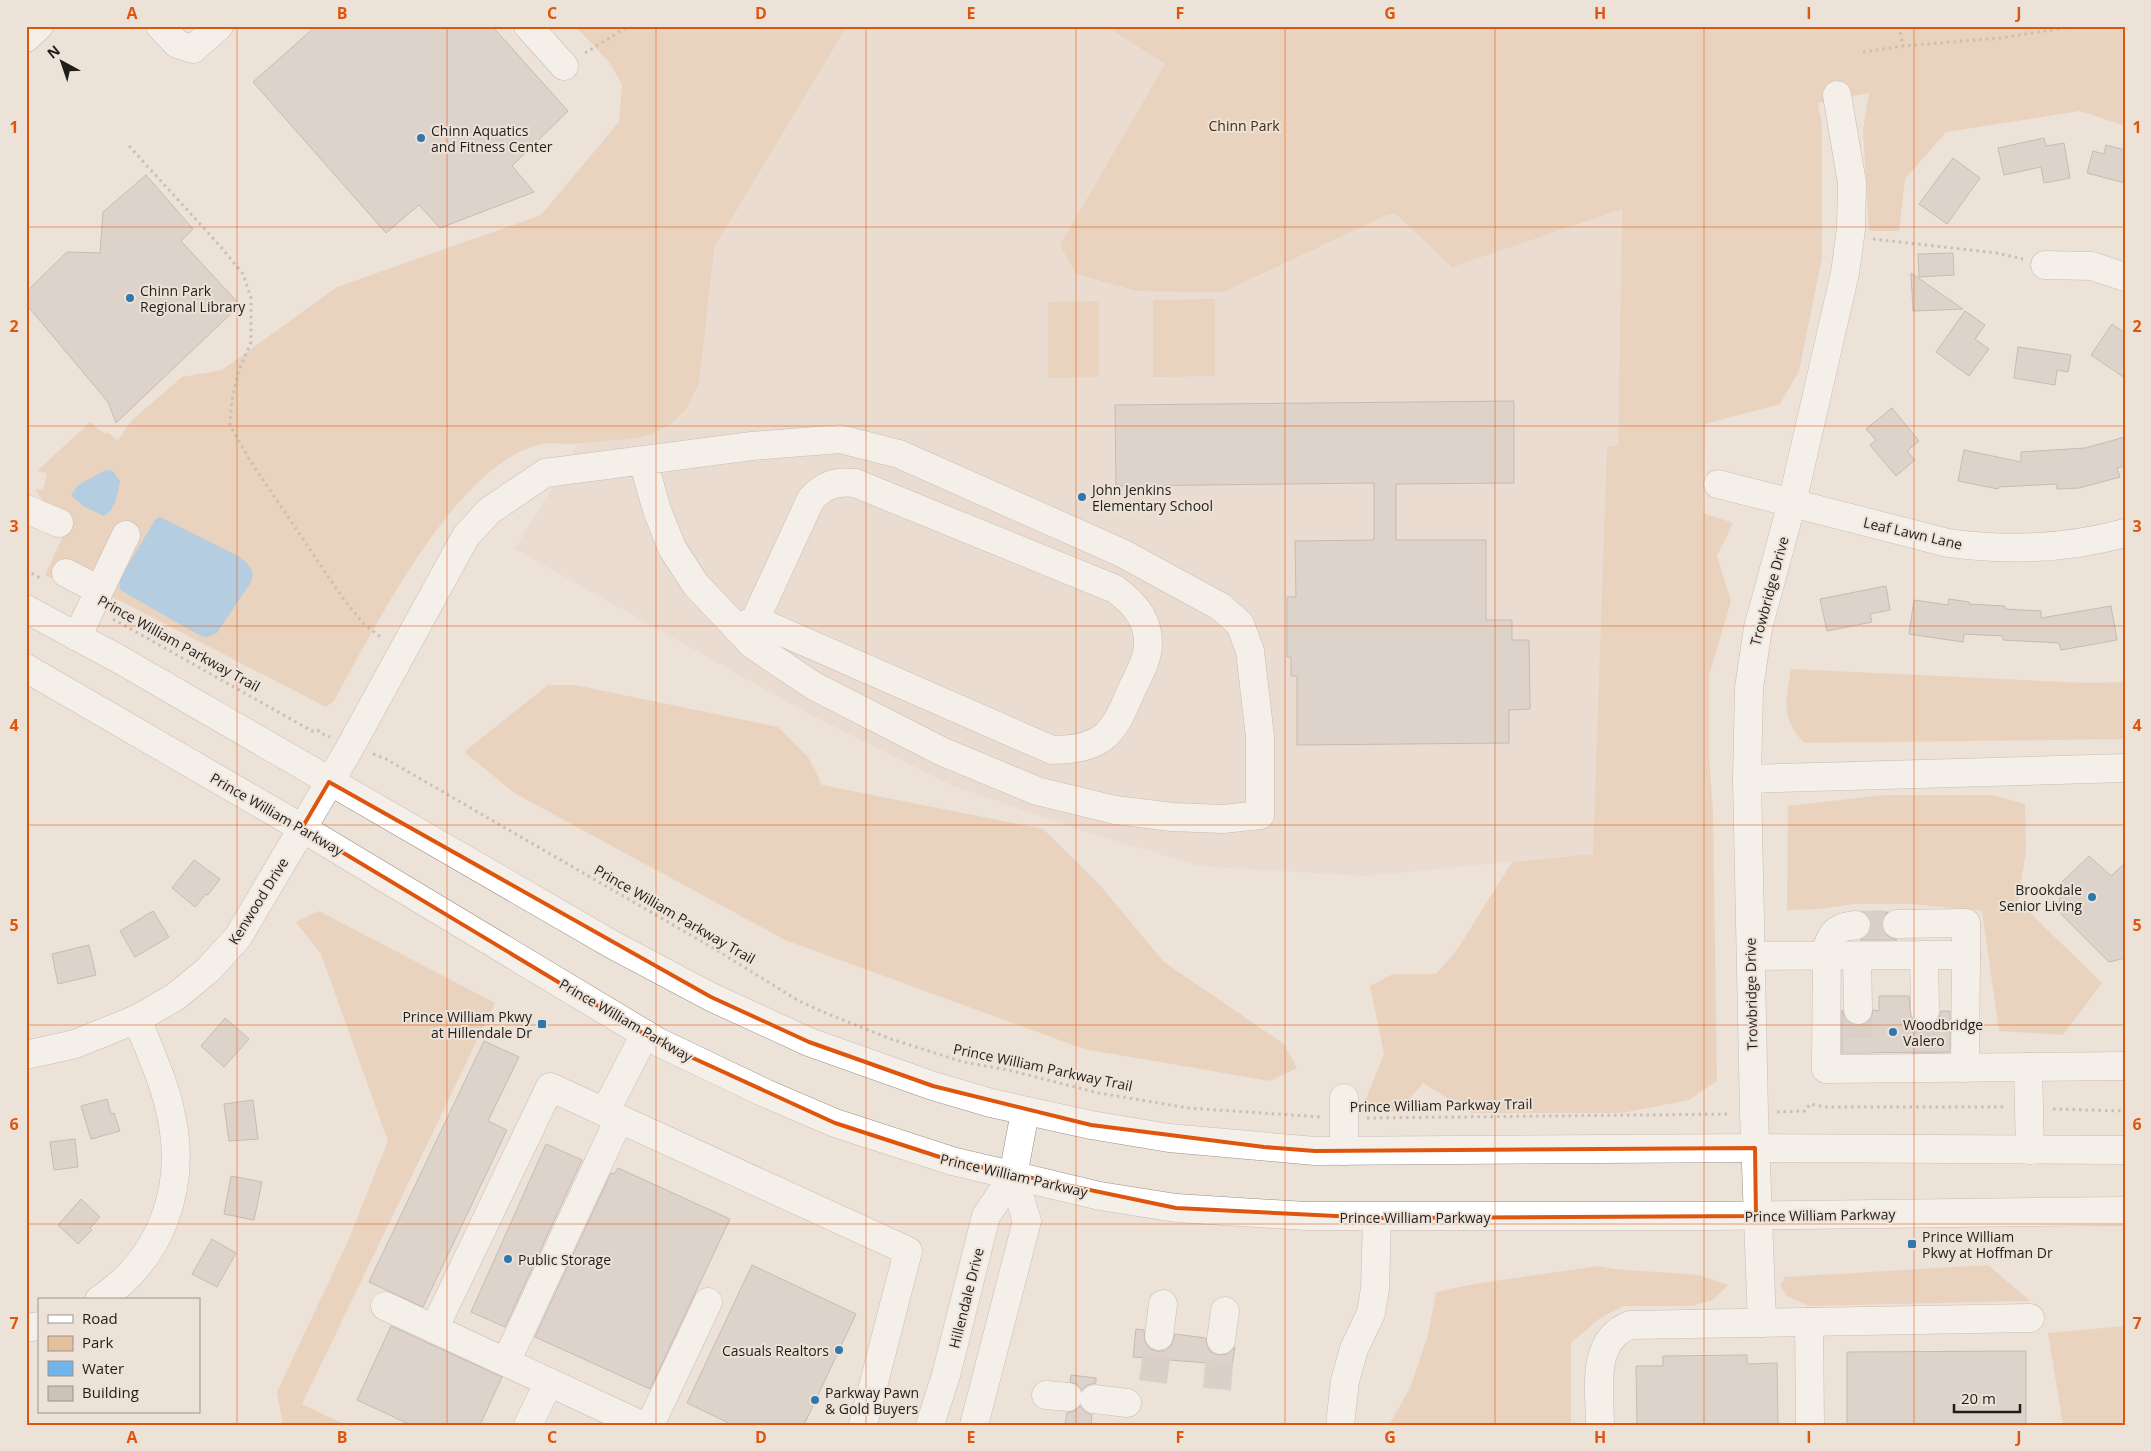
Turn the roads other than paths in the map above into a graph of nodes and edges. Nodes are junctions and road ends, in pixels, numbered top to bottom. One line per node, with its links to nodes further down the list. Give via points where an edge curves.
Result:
1 (39, 26): 5 (main road)
2 (160, 26): 3 (main road, via 177,44 193,49)
3 (218, 26)
4 (528, 26): 6 (main road)
5 (26, 38)
6 (564, 66)
7 (1837, 95): 12 (main road, Trowbridge Drive, via 1852,183 1850,237 1845,274)
8 (2045, 265): 9 (main road, via 2092,266)
9 (2125, 277)
10 (643, 461): 20 (main road, via 672,548 696,585); 20 (main road, Kenwood Drive, via 752,446 840,439 890,452 1122,553 1221,607 1240,624 1250,651 1260,737 1260,815 1223,819 1172,817 1115,810 1037,791 941,750 814,686 753,645); 25 (main road, Kenwood Drive, via 545,473 489,511 466,536)
11 (1718, 484): 12 (main road, Leaf Lawn Lane)
12 (1792, 503): 15 (main road, Leaf Lawn Lane, via 1948,543 1980,548 2056,546); 24 (main road, Trowbridge Drive, via 1753,652)
13 (26, 510): 14 (main road)
14 (59, 523)
15 (2125, 533)
16 (126, 535): 18 (main road)
17 (58, 579): 18 (main road)
18 (95, 598): 21 (main road)
19 (26, 609): 21 (main road)
20 (746, 624): 20 (main road, via 1052,750 1086,746 1105,736 1120,718 1147,654 1147,636 1141,615 1132,601 1115,589 855,483 842,482 819,490 805,509)
21 (77, 636): 25 (main road)
22 (26, 668): 26 (main road, Prince William Parkway)
23 (2125, 768): 24 (main road)
24 (1747, 779): 31 (main road, Trowbridge Drive)
25 (329, 782): 26 (main road, Kenwood Drive); 43 (main road, via 613,945 751,1016 809,1042 933,1086)
26 (302, 828): 36 (main road, Kenwood Drive, via 238,937 202,975); 37 (main road, Prince William Parkway)
27 (1897, 924): 30 (main road, via 1966,923)
28 (1856, 925): 32 (main road, via 1842,926 1834,933 1829,939)
29 (1924, 955): 30 (main road); 33 (main road); 35 (main road)
30 (1966, 955): 41 (main road)
31 (1751, 956): 32 (main road); 45 (main road, Trowbridge Drive)
32 (1826, 956): 33 (main road); 41 (main road, via 1826,1069 1858,1062 1925,1061)
33 (1857, 956): 34 (main road)
34 (1858, 1010)
35 (1925, 1011)
36 (137, 1019): 38 (main road, Kenwood Drive, via 75,1044); 53 (main road, via 166,1093 172,1121 176,1156 174,1192 165,1221 151,1248 129,1276)
37 (644, 1034): 44 (main road); 49 (main road, Prince William Parkway, via 836,1123 944,1159)
38 (26, 1055)
39 (2125, 1066): 40 (main road)
40 (2028, 1067): 41 (main road); 46 (main road)
41 (1965, 1068)
42 (1344, 1108): 48 (main road)
43 (1025, 1112): 48 (main road, via 1170,1138); 49 (main road, Hillendale Drive)
44 (612, 1116): 61 (main road, via 550,1087); 64 (main road); 70 (main road, via 908,1251)
45 (1755, 1148): 46 (main road); 48 (main road); 51 (main road, Trowbridge Drive)
46 (2030, 1150): 47 (main road)
47 (2125, 1150)
48 (1344, 1151)
49 (1013, 1176): 52 (main road, Prince William Parkway, via 1100,1196 1176,1208); 71 (main road, Hillendale Drive, via 986,1216 946,1375); 72 (main road, Hillendale Drive, via 1027,1221)
50 (2125, 1211): 51 (main road, Prince William Parkway)
51 (1756, 1216): 52 (main road, Prince William Parkway); 60 (main road, Trowbridge Drive)
52 (1377, 1218): 73 (main road, via 1371,1313 1354,1349 1345,1381)
53 (102, 1298)
54 (708, 1302): 69 (main road)
55 (1163, 1304): 62 (main road)
56 (385, 1306): 61 (main road)
57 (1225, 1311): 63 (main road)
58 (2030, 1318): 59 (main road)
59 (1809, 1322): 60 (main road); 75 (main road)
60 (1762, 1323): 74 (main road, via 1630,1326 1621,1329 1612,1336 1600,1360)
61 (434, 1329): 64 (main road)
62 (1159, 1336)
63 (1221, 1340)
64 (526, 1372): 67 (main road); 68 (main road)
65 (1069, 1397): 66 (main road)
66 (1127, 1403)
67 (528, 1425)
68 (641, 1425)
69 (650, 1425)
70 (863, 1425)
71 (930, 1425)
72 (974, 1425)
73 (1340, 1425)
74 (1600, 1425)
75 (1810, 1425)

